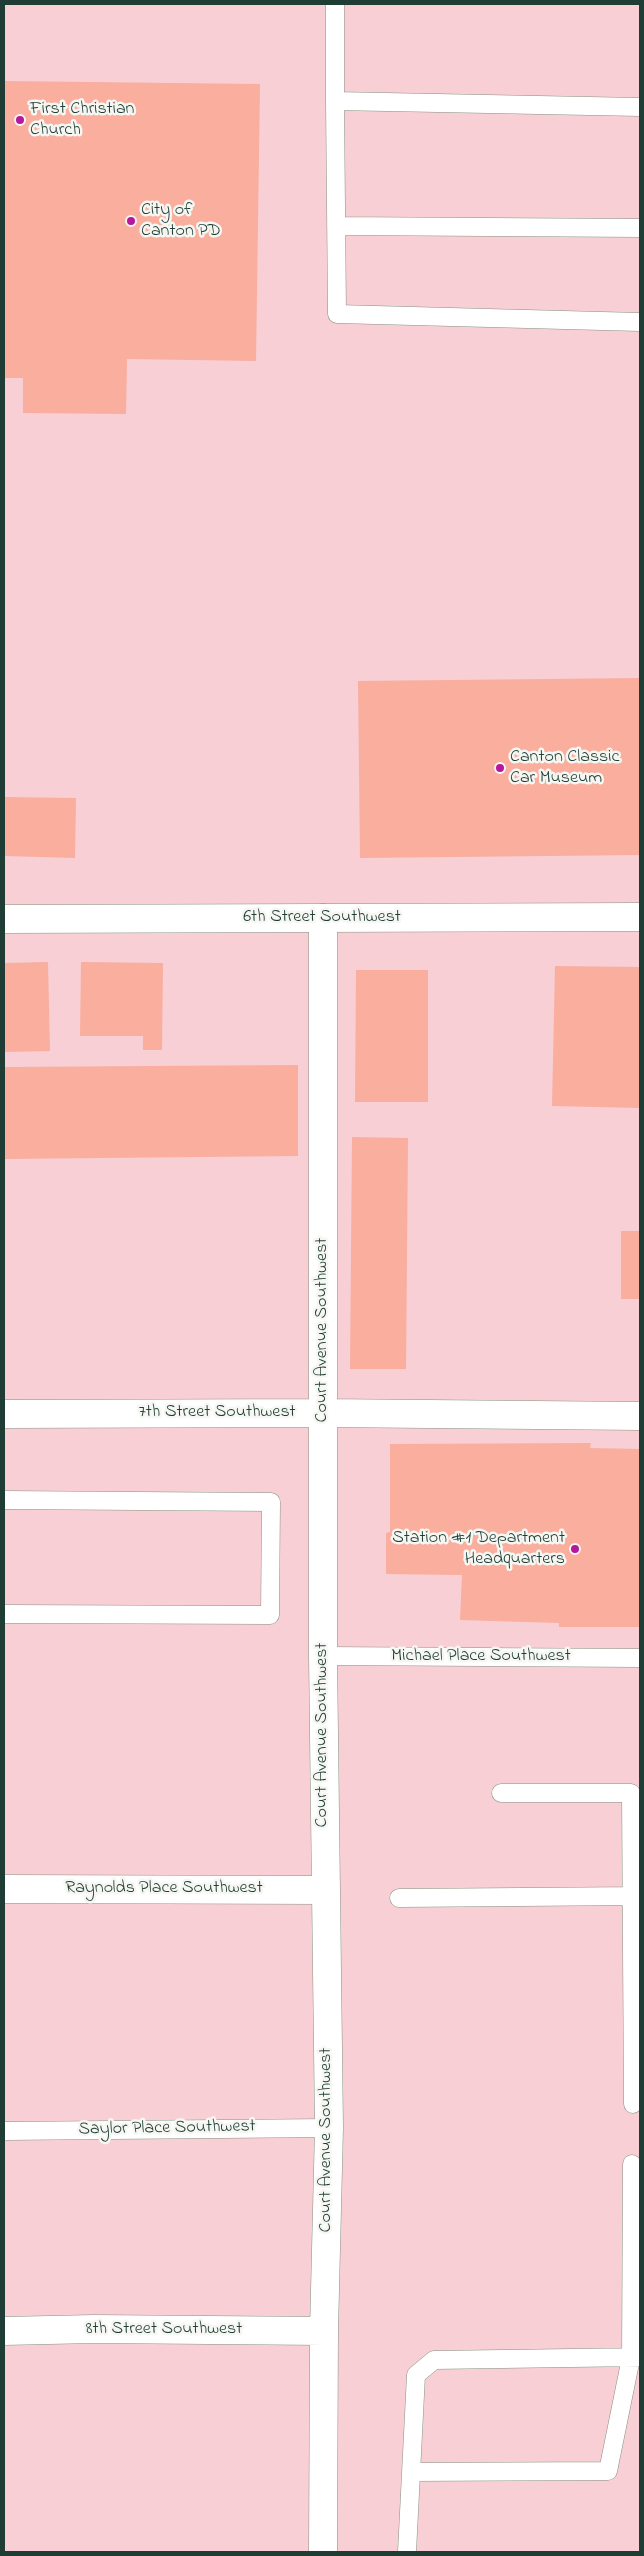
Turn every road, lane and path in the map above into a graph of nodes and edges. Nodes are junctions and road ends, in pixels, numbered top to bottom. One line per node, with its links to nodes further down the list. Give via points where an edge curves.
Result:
1 (335, 4): 2 (lane)
2 (335, 101): 3 (lane); 4 (lane)
3 (640, 107)
4 (336, 226): 5 (lane); 6 (lane, via 337,314)
5 (640, 228)
6 (640, 322)
7 (640, 917): 8 (street, 6th Street Southwest)
8 (323, 918): 9 (street, 6th Street Southwest); 10 (street, Court Avenue Southwest)
9 (4, 919)
10 (323, 1413): 11 (street, 7th Street Southwest); 12 (street, 7th Street Southwest); 15 (street, Court Avenue Southwest)
11 (4, 1414)
12 (640, 1416)
13 (4, 1500): 14 (lane, via 271,1502 270,1615)
14 (4, 1614)
15 (322, 1656): 16 (lane, Michael Place Southwest); 19 (street, Court Avenue Southwest)
16 (640, 1658)
17 (501, 1793): 20 (lane, via 631,1794)
18 (4, 1888): 19 (street, Raynolds Place Southwest)
19 (325, 1890): 23 (street, Court Avenue Southwest)
20 (637, 1896): 21 (lane); 22 (lane)
21 (399, 1898)
22 (633, 2104)
23 (329, 2128): 24 (lane, Saylor Place Southwest); 27 (street, Court Avenue Southwest)
24 (4, 2131)
25 (632, 2164): 28 (lane)
26 (4, 2331): 27 (street, 8th Street Southwest)
27 (324, 2331): 30 (street, Court Avenue Southwest)
28 (636, 2358): 29 (lane, via 608,2472); 29 (lane, via 434,2360 416,2376)
29 (411, 2472): 31 (lane)
30 (323, 2552)
31 (407, 2552)

